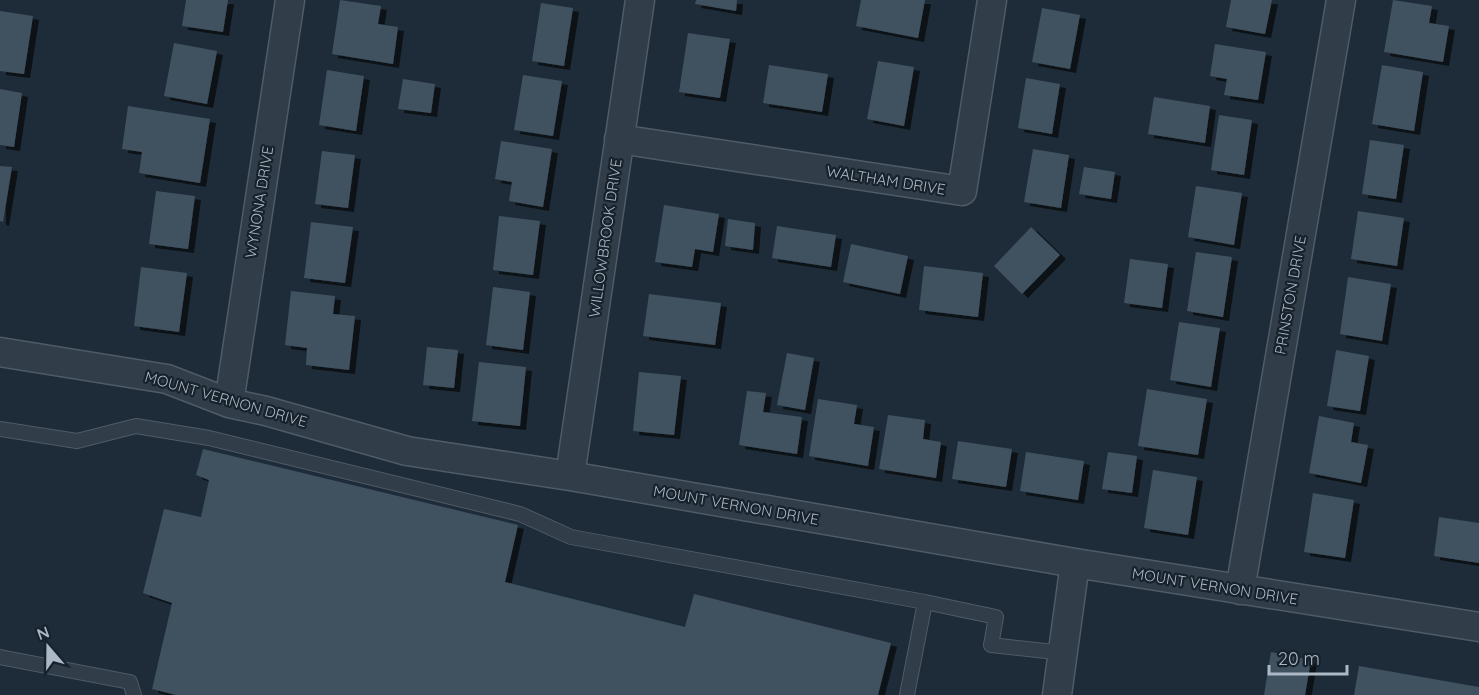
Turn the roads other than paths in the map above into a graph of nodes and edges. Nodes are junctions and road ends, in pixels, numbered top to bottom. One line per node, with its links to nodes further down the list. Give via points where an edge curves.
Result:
1 (290, 0): 7 (street, WYNONA DRIVE)
2 (640, 0): 5 (street, WILLOWBROOK DRIVE)
3 (992, 0): 5 (street, WALTHAM DRIVE, via 962,191)
4 (1341, 0): 11 (street, PRINSTON DRIVE)
5 (619, 139): 9 (street, WILLOWBROOK DRIVE)
6 (0, 352): 7 (street, MOUNT VERNON DRIVE, via 167,379)
7 (229, 403): 9 (street, MOUNT VERNON DRIVE, via 407,450)
8 (0, 429): 12 (lane, via 77,441 136,426 209,438 520,514 571,537)
9 (570, 476): 10 (street, MOUNT VERNON DRIVE)
10 (1075, 564): 11 (street, MOUNT VERNON DRIVE); 14 (street)
11 (1240, 590): 13 (street, MOUNT VERNON DRIVE)
12 (925, 602): 14 (lane, via 996,617 992,645); 17 (lane)
13 (1479, 627)
14 (1064, 653): 18 (street)
15 (0, 657): 16 (lane, via 130,682)
16 (134, 695)
17 (907, 695)
18 (1057, 695)

